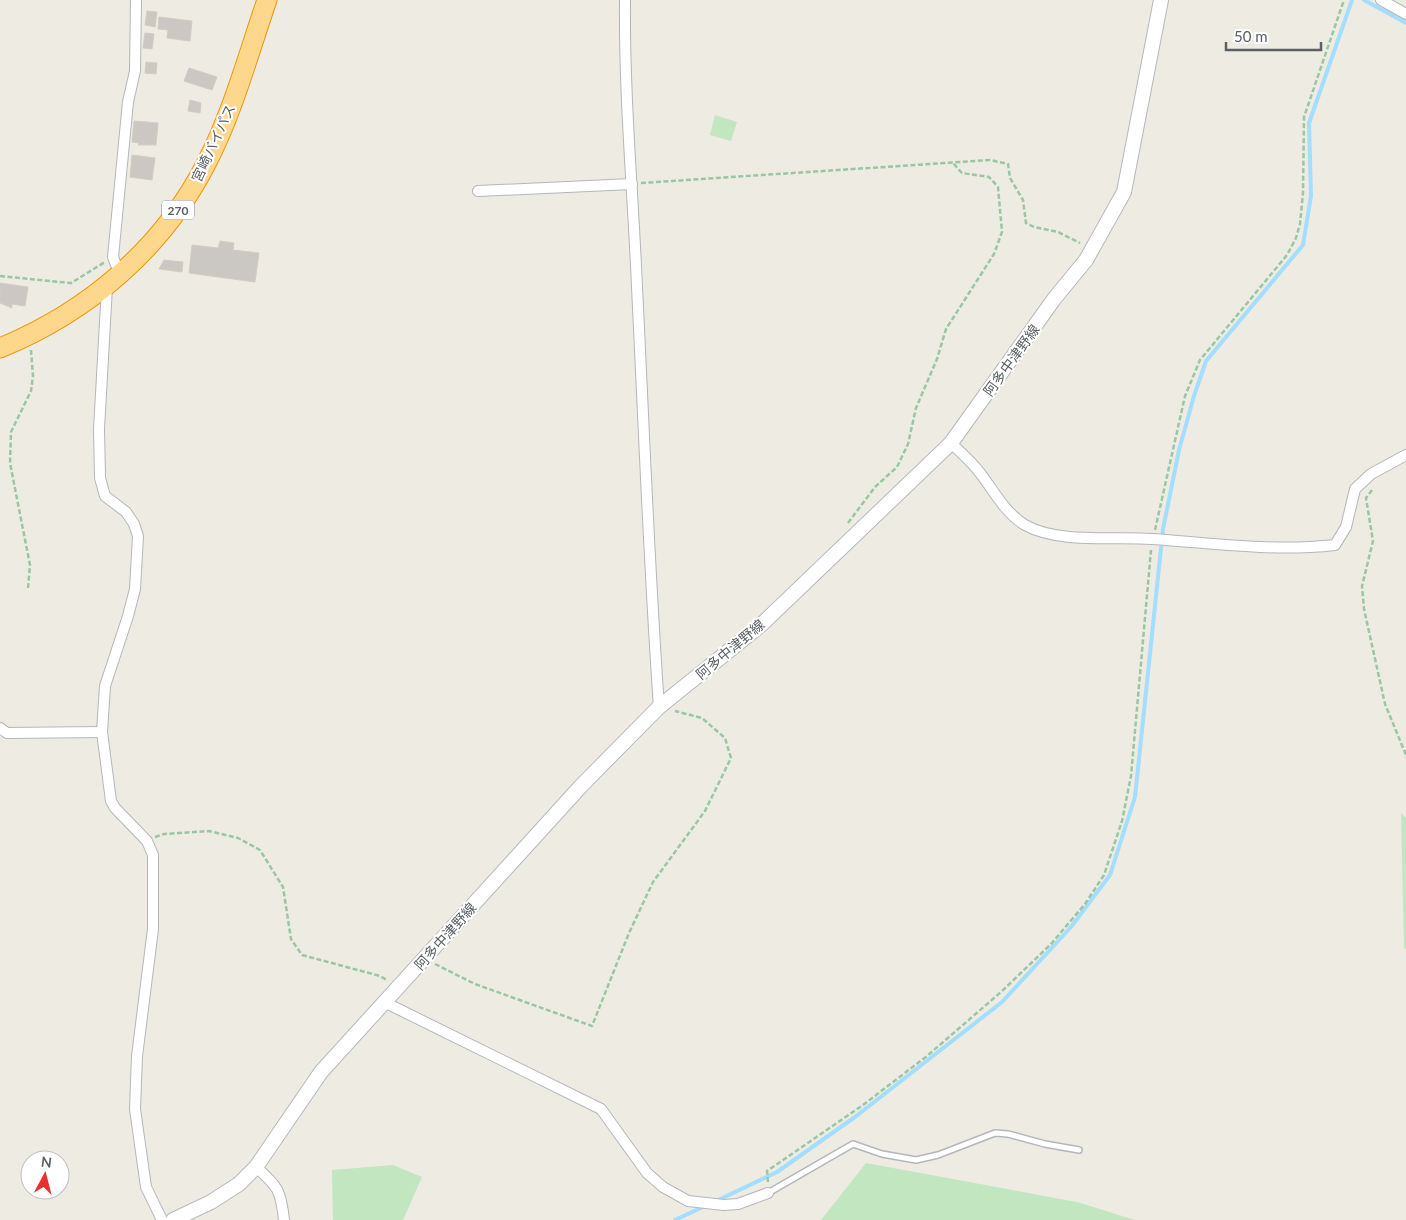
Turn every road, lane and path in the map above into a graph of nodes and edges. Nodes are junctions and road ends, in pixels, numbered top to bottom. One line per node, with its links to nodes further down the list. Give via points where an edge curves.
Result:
1 (136, 0): 12 (street, via 135,71 128,102)
2 (267, 0): 14 (highway, 宮崎バイパス / 270, via 234,97 206,164 177,211 149,247)
3 (625, 0): 9 (street)
4 (1161, 0): 11 (street, 阿多中津野線, via 1124,192)
5 (1344, 0): 21 (path, via 1304,117 1303,193 1296,238 1286,255 1200,360 1185,396)
6 (1381, 0): 7 (street)
7 (1406, 14)
8 (953, 163): 9 (path); 11 (path, via 980,160 1008,164 1010,178 1023,200 1026,223 1058,232); 20 (path, via 962,173 989,177 998,187 1002,232 994,254 946,329 916,408 908,444 897,467 875,487)
9 (632, 184): 10 (street); 23 (street, via 648,560)
10 (478, 191)
11 (1093, 249): 17 (street, 阿多中津野線)
12 (113, 257): 13 (path, via 71,283); 14 (street)
13 (0, 276)
14 (113, 281): 15 (highway, 宮崎バイパス / 270, via 70,313); 25 (street, via 99,430 100,478 105,496 126,512 138,536 135,589 105,686)
15 (26, 337): 16 (highway, 宮崎バイパス / 270); 22 (path, via 32,352 33,376 31,391 11,432 10,463 30,565)
16 (0, 348)
17 (951, 443): 21 (street, via 980,472 1006,509 1026,525 1049,533); 23 (street, 阿多中津野線, via 762,624)
18 (1406, 455): 21 (street, via 1371,474 1355,490 1346,526 1335,545 1272,548)
19 (1377, 483): 26 (path, via 1366,498 1373,542 1362,586 1364,609 1385,704)
20 (845, 527)
21 (1152, 539): 33 (path, via 1131,776 1122,821 1104,875 1085,904 1051,944 1001,992 870,1100 767,1171)
22 (28, 588)
23 (659, 707): 28 (street, 阿多中津野線, via 581,786); 28 (path, via 702,718 725,738 731,758 705,811 653,882 592,1026 474,984)
24 (0, 728): 25 (street, via 7,733)
25 (102, 732): 27 (street, via 111,801)
26 (1406, 755)
27 (147, 841): 29 (path, via 164,834 210,831 238,838 260,850 283,887 291,938 302,955 380,976); 34 (street, via 153,855 155,897 137,1056 135,1109 146,1186)
28 (424, 958): 29 (street, 阿多中津野線)
29 (398, 987): 30 (street, 阿多中津野線)
30 (384, 1002): 32 (street, 阿多中津野線, via 321,1072); 33 (street, via 601,1109 647,1173 663,1187 688,1201 724,1205)
31 (1079, 1150): 33 (lane, via 995,1133 916,1160 882,1154 853,1144)
32 (256, 1167): 35 (street, 阿多中津野線, via 239,1184 211,1202); 36 (street, via 281,1194)
33 (768, 1193)
34 (162, 1220)
35 (173, 1220)
36 (284, 1220)

